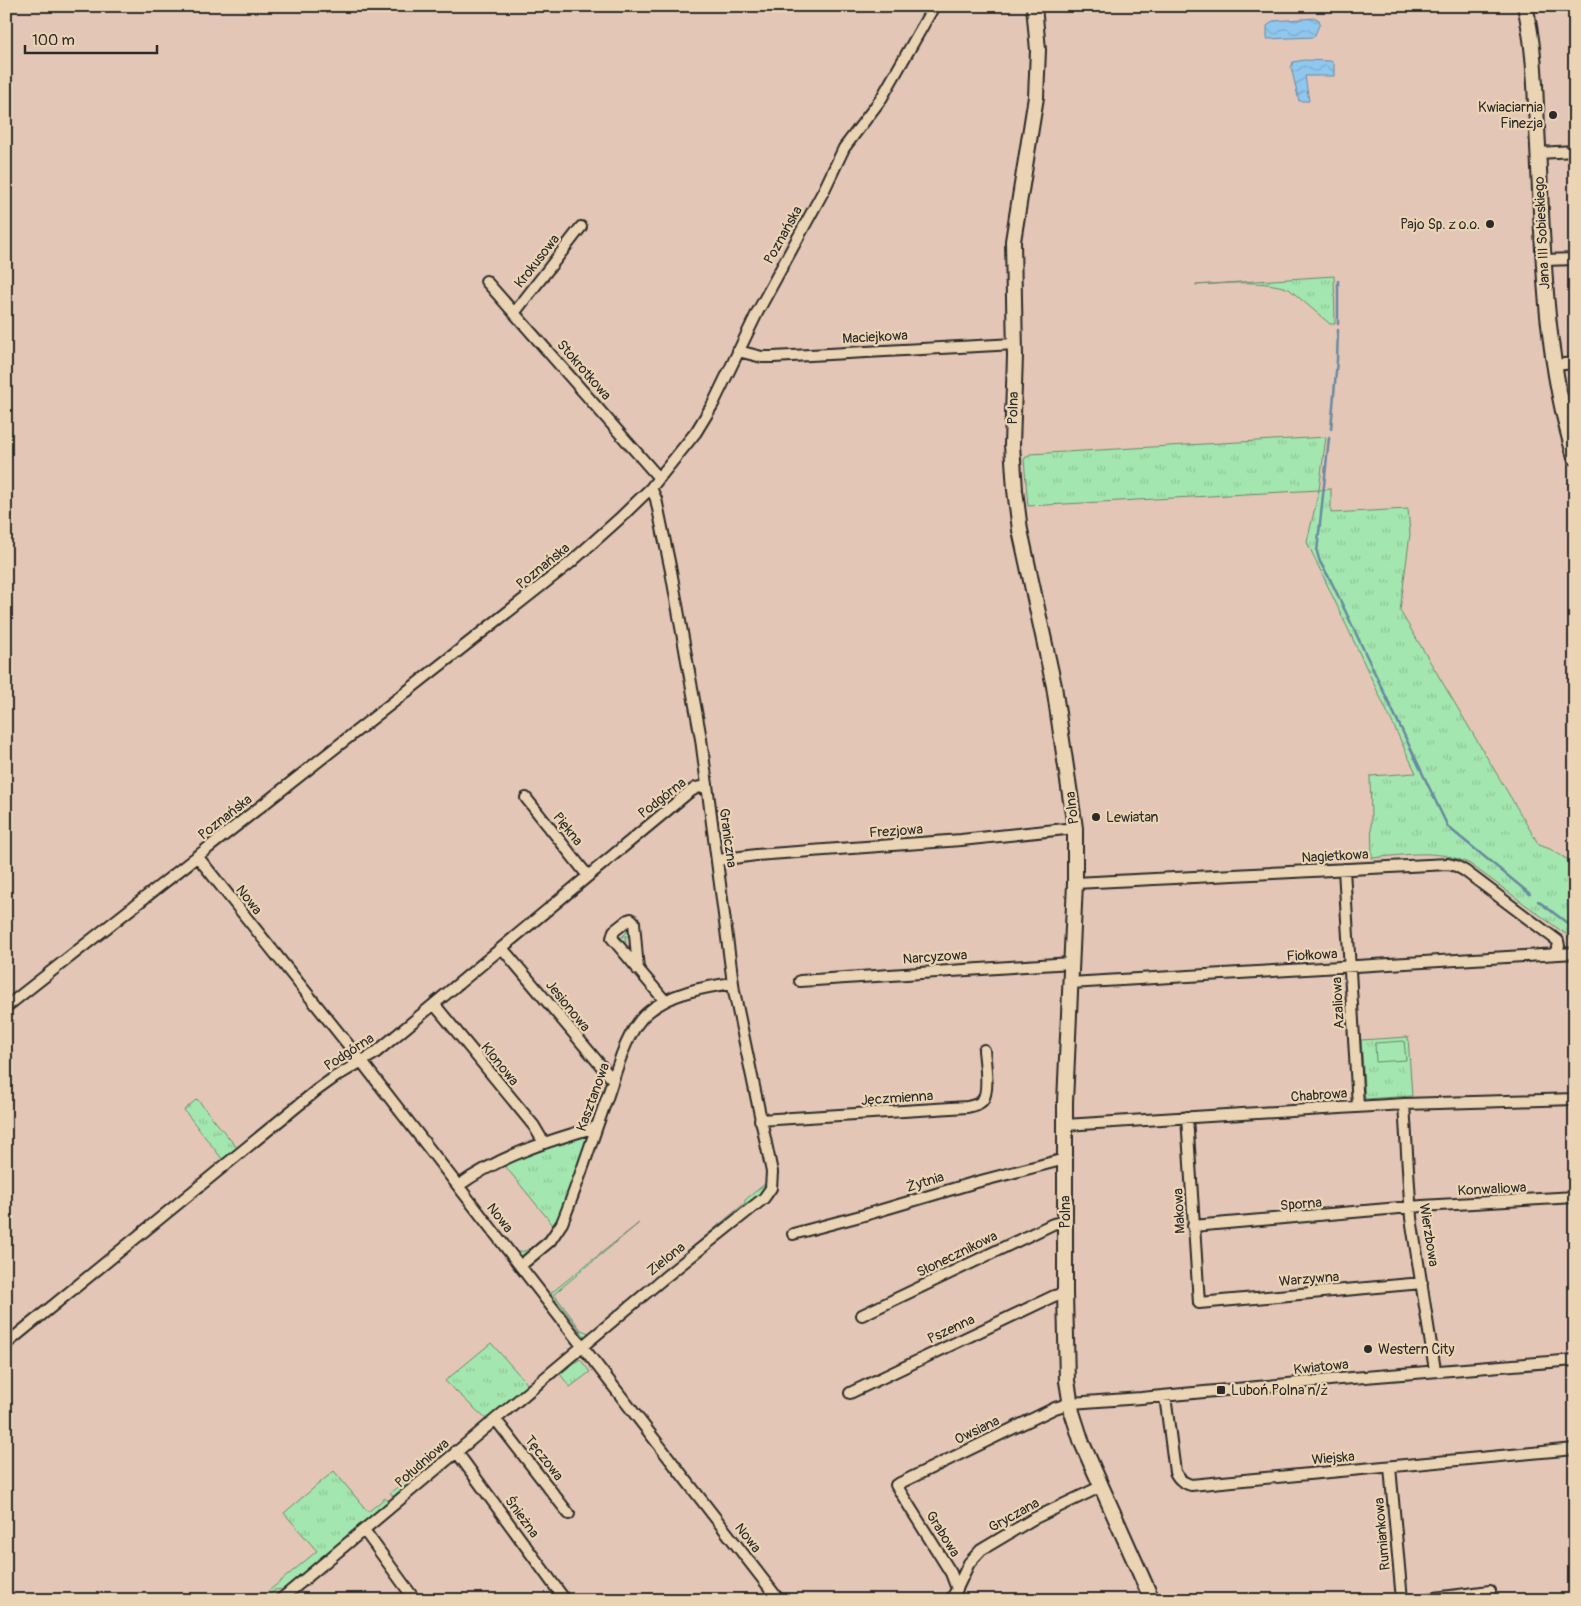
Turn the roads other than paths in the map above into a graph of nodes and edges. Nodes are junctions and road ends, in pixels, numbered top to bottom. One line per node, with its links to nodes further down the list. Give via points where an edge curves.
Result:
1 (934, 6): 12 (street, Poznańska, via 881,99 844,148)
2 (1034, 6): 11 (street, Polna, via 1038,80 1014,235)
3 (1525, 6): 5 (street, Jana III Sobieskiego, via 1532,50)
4 (1575, 151): 5 (street)
5 (1538, 153): 8 (street, Jana III Sobieskiego)
6 (581, 227): 10 (street, Krokusowa)
7 (1575, 259): 8 (street)
8 (1544, 260): 14 (street, Jana III Sobieskiego)
9 (486, 282): 10 (street, Stokrotkowa)
10 (515, 312): 16 (street, Stokrotkowa)
11 (1015, 344): 12 (street, Maciejkowa, via 773,357); 20 (street, Polna, via 1012,437 1018,514 1054,686)
12 (738, 351): 16 (street, Poznańska, via 703,420)
13 (1575, 363): 14 (street)
14 (1553, 365): 15 (street, Jana III Sobieskiego)
15 (1574, 450)
16 (659, 478): 17 (street, Poznańska)
17 (651, 488): 18 (street, Graniczna, via 671,571 702,739); 21 (street, Poznańska, via 570,563)
18 (707, 786): 22 (street, Graniczna); 24 (street, Podgórna, via 688,793)
19 (526, 798): 24 (street, Piękna)
20 (1075, 828): 22 (street, Frezjowa); 25 (street, Polna)
21 (197, 856): 37 (street, Poznańska); 39 (street, Nowa)
22 (718, 860): 34 (street, Graniczna)
23 (1344, 869): 25 (street, Nagietkowa); 28 (street, Nagietkowa, via 1442,863 1456,866 1558,941); 30 (street, Azaliowa)
24 (588, 876): 26 (street, Podgórna)
25 (1075, 883): 29 (street, Polna)
26 (502, 948): 36 (street, Podgórna); 40 (street, Jesionowa)
27 (1575, 953): 28 (street, Fiołkowa)
28 (1554, 954): 30 (street, Fiołkowa)
29 (1071, 963): 32 (street, Narcyzowa); 33 (street, Polna)
30 (1350, 967): 33 (street, Fiołkowa); 43 (street, Azaliowa)
31 (638, 970): 35 (street)
32 (800, 980)
33 (1070, 983): 46 (street, Polna)
34 (732, 984): 35 (street, Kasztanowa); 45 (street, Graniczna)
35 (664, 1001): 40 (street, Kasztanowa, via 636,1026)
36 (434, 1004): 39 (street, Podgórna); 48 (street, Klonowa, via 534,1126)
37 (6, 1007)
38 (984, 1050): 45 (street, Jęczmienna, via 985,1096 975,1105)
39 (362, 1062): 50 (street, Nowa); 62 (street, Podgórna, via 317,1090)
40 (613, 1080): 47 (street, Kasztanowa)
41 (1575, 1099): 42 (street, Chabrowa)
42 (1404, 1104): 43 (street, Chabrowa); 53 (street, Wierzbowa)
43 (1358, 1106): 44 (street, Chabrowa)
44 (1187, 1117): 46 (street, Chabrowa); 55 (street, Makowa)
45 (760, 1120): 51 (street, Graniczna, via 772,1177)
46 (1065, 1124): 49 (street, Polna)
47 (596, 1127): 48 (street); 57 (street, Kasztanowa, via 559,1230)
48 (544, 1143): 50 (street, via 492,1164)
49 (1065, 1159): 54 (street, Polna); 56 (street, Żytnia)
50 (458, 1186): 57 (street, Nowa)
51 (768, 1193): 63 (street, Zielona)
52 (1575, 1197): 53 (street, Konwaliowa)
53 (1410, 1208): 55 (street, Sporna); 58 (street, Wierzbowa)
54 (1065, 1221): 59 (street, Polna); 61 (street, Słonecznikowa)
55 (1193, 1226): 60 (street, Makowa)
56 (793, 1234)
57 (520, 1266): 63 (street, Nowa)
58 (1422, 1283): 60 (street, Warzywna); 65 (street, Wierzbowa)
59 (1066, 1292): 66 (street, Pszenna); 68 (street, Polna)
60 (1199, 1303)
61 (862, 1315)
62 (6, 1344)
63 (582, 1347): 69 (street, Południowa); 82 (street, Nowa)
64 (1575, 1360): 65 (street, Kwiatowa)
65 (1435, 1370): 67 (street, Kwiatowa)
66 (850, 1393)
67 (1165, 1396): 68 (street, Kwiatowa); 72 (street, Wiejska, via 1174,1468 1178,1479 1191,1485)
68 (1071, 1403): 73 (street, Owsiana, via 1042,1413); 74 (street, Polna, via 1082,1443)
69 (496, 1420): 71 (street, Południowa); 75 (street, Tęczowa)
70 (1575, 1449): 72 (street, Wiejska)
71 (456, 1451): 76 (street, Południowa); 81 (street, Śnieżna)
72 (1390, 1467): 85 (street, Rumiankowa)
73 (896, 1485): 77 (street, Grabowa, via 951,1573)
74 (1102, 1486): 77 (street, Gryczana, via 1033,1519 985,1548 969,1562); 84 (street, Polna)
75 (570, 1514)
76 (364, 1530): 79 (street, Południowa); 80 (street)
77 (957, 1589): 83 (street)
78 (1490, 1591): 86 (street)
79 (280, 1600)
80 (415, 1600)
81 (565, 1600)
82 (779, 1600)
83 (950, 1600)
84 (1152, 1600)
85 (1402, 1600)
86 (1419, 1600)

